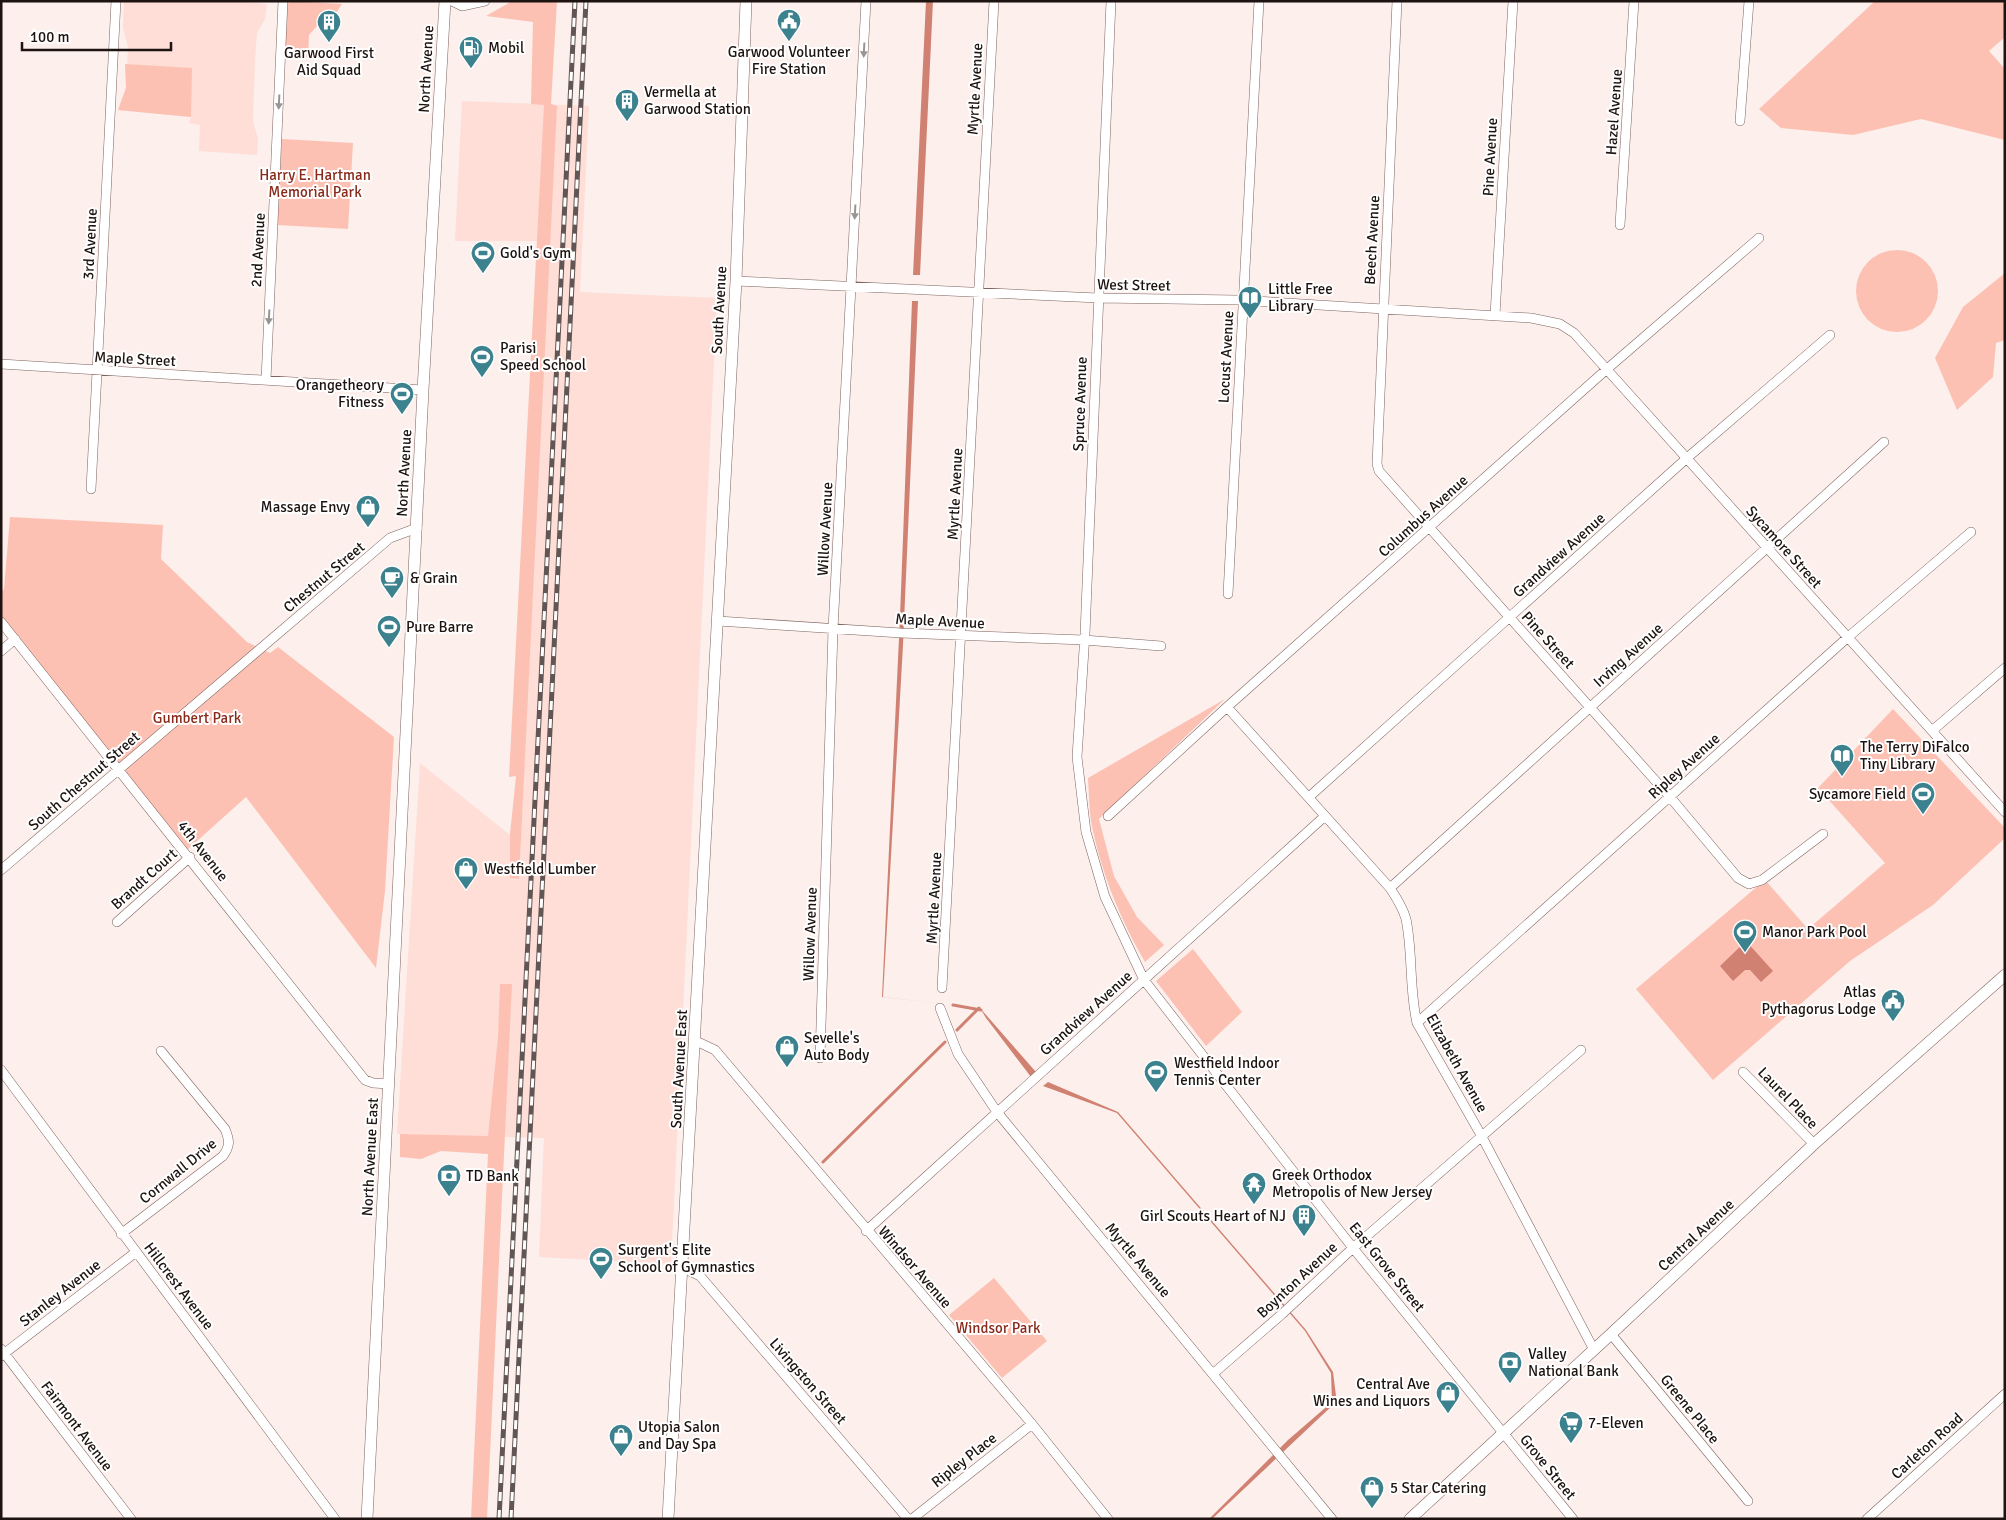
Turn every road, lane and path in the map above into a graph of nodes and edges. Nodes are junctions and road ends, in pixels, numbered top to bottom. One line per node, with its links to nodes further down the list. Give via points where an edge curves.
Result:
1 (116, 1): 29 (street, 3rd Avenue)
2 (283, 1): 30 (street, 2nd Avenue, one-way to 30)
3 (445, 1): 31 (main road, North Avenue)
4 (452, 1): 5 (street, via 462,6)
5 (485, 1)
6 (746, 1): 18 (main road, South Avenue)
7 (866, 1): 19 (street, Willow Avenue, one-way to 19)
8 (994, 1): 20 (street, Myrtle Avenue)
9 (1111, 1): 21 (street, Spruce Avenue)
10 (1259, 1): 22 (street, Locust Avenue)
11 (1398, 1): 23 (street, Beech Avenue)
12 (1513, 1): 24 (street, Pine Avenue)
13 (1634, 1): 16 (street, Hazel Avenue)
14 (1749, 1): 15 (street)
15 (1740, 121)
16 (1620, 225)
17 (1759, 238): 28 (street, Columbus Avenue)
18 (736, 281): 19 (street, West Street); 42 (main road, South Avenue)
19 (851, 286): 20 (street, West Street); 44 (street, Willow Avenue)
20 (978, 292): 21 (street, West Street); 45 (street, Myrtle Avenue)
21 (1098, 298): 22 (street, West Street); 48 (street, Spruce Avenue)
22 (1243, 300): 23 (street, West Street); 40 (street, Locust Avenue)
23 (1383, 310): 24 (street, West Street); 34 (street, Beech Avenue, via 1377,464)
24 (1495, 315): 25 (street, West Street)
25 (1532, 318): 28 (street, Sycamore Street, via 1568,328)
26 (1830, 335): 33 (street, Grandview Avenue)
27 (1, 364): 29 (street, Maple Street)
28 (1606, 369): 33 (street, Sycamore Street); 37 (street, Columbus Avenue)
29 (98, 370): 30 (street, Maple Street); 35 (street, 3rd Avenue)
30 (266, 380): 31 (street)
31 (423, 390): 36 (main road, North Avenue)
32 (1884, 442): 39 (street, Irving Avenue)
33 (1687, 458): 39 (street, Sycamore Street); 41 (street, Grandview Avenue)
34 (1385, 478): 37 (street, Pine Street)
35 (92, 489)
36 (417, 528): 51 (street, Chestnut Street, via 390,538); 59 (main road, North Avenue)
37 (1430, 528): 41 (street, Pine Street); 53 (street, Columbus Avenue)
38 (1971, 532): 46 (street, Ripley Avenue)
39 (1766, 548): 46 (street, Sycamore Street); 54 (street, Irving Avenue)
40 (1228, 594)
41 (1510, 618): 54 (street, Pine Street); 57 (street, Grandview Avenue)
42 (718, 621): 44 (street, Maple Avenue); 74 (main road, South Avenue East)
43 (1, 622): 47 (street, 4th Avenue)
44 (833, 629): 45 (street, Maple Avenue); 77 (street, Willow Avenue)
45 (962, 636): 48 (street, Maple Avenue); 71 (street, Myrtle Avenue)
46 (1847, 638): 55 (street, Sycamore Street); 58 (street, Ripley Avenue)
47 (15, 639): 50 (street); 56 (street, 4th Avenue)
48 (1084, 640): 49 (street, Maple Avenue); 60 (street, Spruce Avenue, via 1077,757)
49 (1160, 646)
50 (1, 652)
51 (253, 655): 56 (street, South Chestnut Street)
52 (2005, 668): 55 (street)
53 (1227, 707): 57 (street, Elizabeth Avenue); 62 (street, Columbus Avenue)
54 (1590, 707): 58 (street, Pine Street); 67 (street, Irving Avenue)
55 (1932, 730): 61 (street, Sycamore Street)
56 (120, 768): 65 (street, 4th Avenue); 66 (street, South Chestnut Street)
57 (1308, 797): 63 (street, Elizabeth Avenue)
58 (1670, 797): 64 (street, via 1738,878 1749,884 1762,880); 73 (street, Ripley Avenue)
59 (403, 798): 80 (main road, North Avenue East)
60 (1084, 806): 70 (street, East Grove Street, via 1086,832 1105,897)
61 (2005, 812)
62 (1108, 816)
63 (1325, 816): 67 (street, Elizabeth Avenue); 70 (street, Grandview Avenue)
64 (1823, 834)
65 (190, 857): 68 (street, Brandt Court); 80 (street, 4th Avenue, via 366,1080)
66 (1, 870)
67 (1390, 888): 73 (street, Elizabeth Avenue, via 1406,918 1412,1005)
68 (117, 922)
69 (2005, 975): 83 (main road, Central Avenue)
70 (1144, 980): 81 (street, Grandview Avenue); 86 (street, East Grove Street)
71 (942, 988)
72 (940, 1008): 81 (street, Myrtle Avenue, via 958,1054)
73 (1417, 1023): 82 (street, Elizabeth Avenue)
74 (696, 1041): 84 (street, Windsor Avenue, via 715,1050); 88 (main road, South Avenue East)
75 (1581, 1050): 82 (street, Boynton Avenue)
76 (161, 1051): 85 (street, Cornwall Drive, via 225,1129 229,1147 223,1156)
77 (820, 1058)
78 (1, 1070): 85 (street, Hillcrest Avenue)
79 (1743, 1072): 83 (street, Laurel Place)
80 (389, 1084): 99 (main road, North Avenue East)
81 (997, 1112): 84 (street, Grandview Avenue); 92 (street, Myrtle Avenue)
82 (1481, 1135): 86 (street, Boynton Avenue); 90 (street, Elizabeth Avenue)
83 (1814, 1144): 89 (main road, Central Avenue)
84 (866, 1231): 94 (street, Windsor Avenue)
85 (122, 1234): 87 (street, Hillcrest Avenue)
86 (1353, 1248): 92 (street, Boynton Avenue); 95 (street, East Grove Street)
87 (136, 1252): 91 (street, Stanley Avenue); 98 (street, Hillcrest Avenue)
88 (683, 1268): 100 (main road, South Avenue East); 101 (street, Livingston Street, via 700,1276)
89 (1611, 1334): 90 (main road, Central Avenue); 96 (street, Greene Place)
90 (1594, 1350): 95 (main road, Central Avenue)
91 (2, 1353): 97 (street, Fairmont Avenue)
92 (1214, 1373): 104 (street, Myrtle Avenue)
93 (2005, 1394): 107 (street, Carleton Road)
94 (1032, 1424): 102 (street, Ripley Place); 103 (street, Windsor Avenue)
95 (1502, 1433): 105 (main road, Central Avenue); 106 (street, Grove Street)
96 (1748, 1501)
97 (131, 1519)
98 (334, 1519)
99 (367, 1519)
100 (668, 1519)
101 (908, 1519)
102 (912, 1519)
103 (1108, 1519)
104 (1332, 1519)
105 (1410, 1519)
106 (1573, 1519)
107 (1867, 1519)

